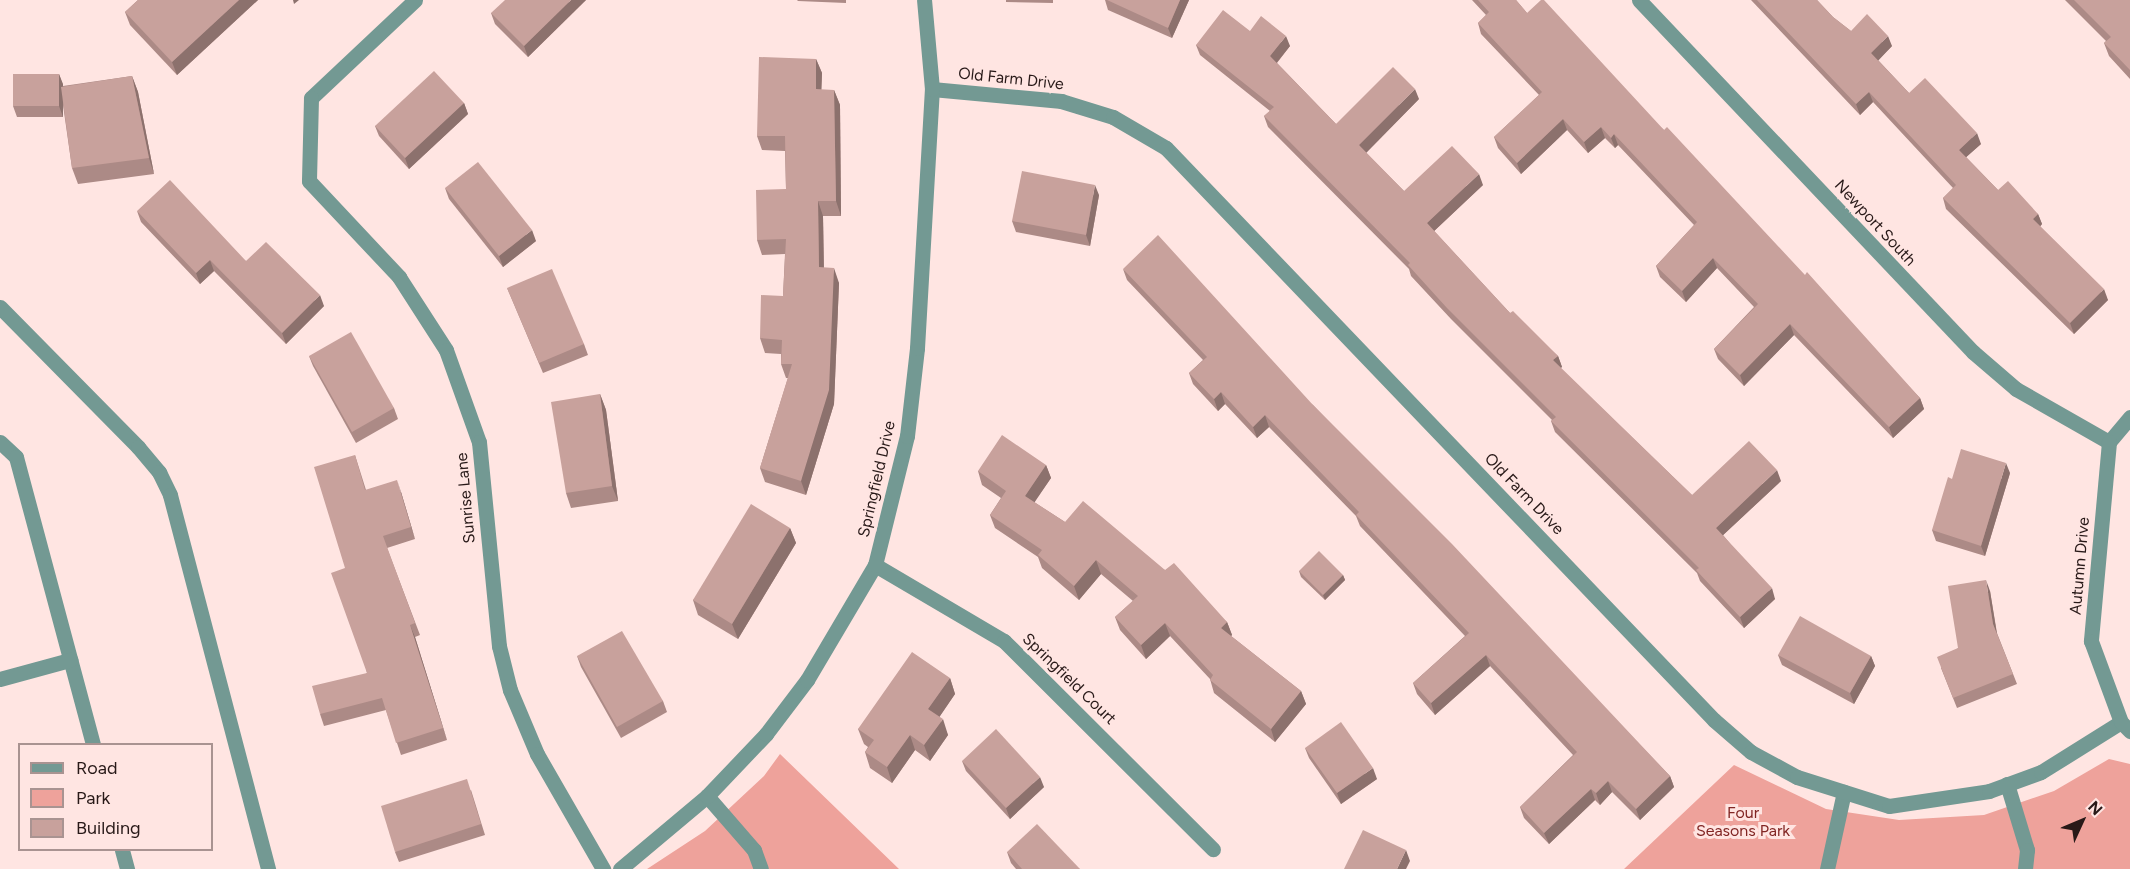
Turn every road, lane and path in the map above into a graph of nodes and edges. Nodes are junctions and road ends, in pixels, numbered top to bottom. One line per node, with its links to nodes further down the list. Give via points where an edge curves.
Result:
1 (415, 0): 21 (street, Sunrise Lane, via 311,99 309,181 399,277 450,360 479,442 499,646 510,690 537,754)
2 (924, 0): 4 (street, Springfield Drive)
3 (1639, 0): 8 (street, Newport South, via 1973,352 2016,389)
4 (932, 89): 9 (street, Springfield Drive, via 917,348 907,436); 15 (street, Old Farm Drive, via 1060,100 1113,117 1166,148 1714,720 1751,752 1797,777)
5 (0, 307): 20 (street, via 138,447 159,472 170,495)
6 (2130, 417): 8 (street)
7 (0, 442): 10 (street, via 16,457)
8 (2109, 442): 12 (street, Autumn Drive, via 2091,641)
9 (875, 565): 16 (street, Springfield Drive, via 807,680 738,766); 17 (street, Springfield Court, via 1004,641)
10 (70, 660): 11 (street); 13 (street)
11 (0, 679)
12 (2126, 726): 14 (street, Old Farm Drive, via 2042,772)
13 (93, 743)
14 (2007, 784): 15 (street, Old Farm Drive, via 1989,791 1889,806); 25 (street, via 2028,850)
15 (1844, 792): 24 (street)
16 (707, 796): 22 (street, Springfield Drive); 23 (street, via 754,850)
17 (1213, 849)
18 (122, 851): 19 (street)
19 (127, 869)
20 (268, 869)
21 (603, 869)
22 (620, 869)
23 (761, 869)
24 (1827, 869)
25 (2025, 869)

